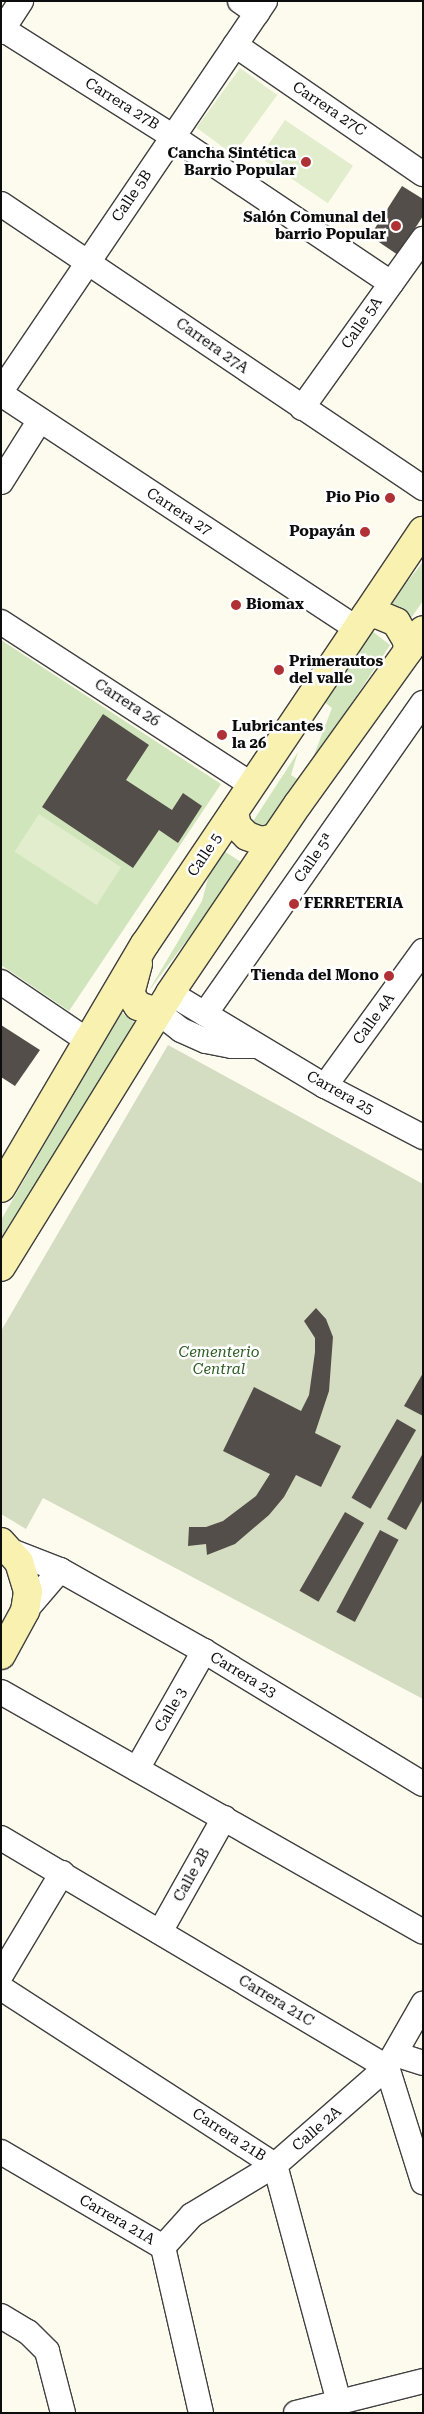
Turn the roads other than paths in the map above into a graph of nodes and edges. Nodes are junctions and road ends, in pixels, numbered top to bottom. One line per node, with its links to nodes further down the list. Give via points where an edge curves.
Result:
1 (21, 1): 3 (street)
2 (254, 5): 4 (street, Calle 5B)
3 (2, 30): 5 (street, Carrera 27B)
4 (235, 45): 5 (street, Calle 5B); 6 (street, Carrera 27C)
5 (172, 136): 9 (street, Calle 5B); 10 (street, Carrera 27B)
6 (423, 174)
7 (1, 204): 9 (street, Carrera 27A)
8 (423, 239): 10 (street, Calle 5A)
9 (89, 261): 11 (street, Calle 5B); 12 (street, Carrera 27A)
10 (391, 283): 12 (street, Calle 5A)
11 (1, 393): 13 (street, Carrera 27)
12 (302, 408): 15 (street, Carrera 27A)
13 (40, 420): 14 (street); 18 (street, Carrera 27)
14 (1, 482)
15 (423, 488)
16 (423, 531): 18 (main road, Calle 5)
17 (1, 622): 21 (street, Carrera 26)
18 (361, 622): 19 (main road, via 377,614 396,622 407,640); 21 (main road, Calle 5)
19 (415, 640): 23 (main road)
20 (423, 703): 28 (street, Calle 5ª)
21 (252, 785): 22 (main road, Calle 5)
22 (234, 812): 23 (main road, via 237,826 247,836 261,841); 24 (main road, Calle 5)
23 (275, 838): 27 (main road)
24 (145, 944): 27 (main road, via 130,994 138,1006); 29 (main road, Calle 5)
25 (423, 951): 31 (street, Calle 4A)
26 (1, 982): 29 (street)
27 (164, 1002): 28 (street, Carrera 25); 30 (street, via 181,1030 206,1041 232,1046); 34 (main road)
28 (205, 1014): 30 (street, Carrera 25)
29 (88, 1041): 33 (main road, Calle 5)
30 (259, 1046): 31 (street, Carrera 25)
31 (325, 1086): 32 (street, Carrera 25)
32 (423, 1137)
33 (1, 1188)
34 (1, 1267)
35 (6, 1547): 36 (street, Carrera 23); 37 (main road, Carrera 23, via 25,1578)
36 (60, 1570): 37 (street); 38 (street, Carrera 23)
37 (25, 1611): 39 (main road)
38 (204, 1651): 41 (street, Calle 3); 42 (street, Carrera 23)
39 (1, 1655)
40 (1, 1692): 41 (street)
41 (137, 1769): 43 (street)
42 (423, 1784)
43 (224, 1818): 46 (street, Calle 2B); 47 (street)
44 (1, 1838): 45 (street, Carrera 21C)
45 (62, 1873): 46 (street, Carrera 21C); 48 (street)
46 (160, 1932): 51 (street, Carrera 21C)
47 (423, 1932)
48 (1, 1975)
49 (1, 1988): 54 (street, Carrera 21B)
50 (423, 2004): 51 (street, Calle 2A)
51 (391, 2060): 52 (street, Carrera 21C); 54 (street, Calle 2A); 55 (street)
52 (423, 2064)
53 (1, 2152): 56 (street, Carrera 21A)
54 (276, 2165): 56 (street, Calle 2A, via 192,2215); 59 (street, Carrera 21B)
55 (423, 2182)
56 (163, 2247): 61 (street, Carrera 21A)
57 (1, 2316): 60 (street, via 28,2332 47,2351)
58 (423, 2381): 59 (street)
59 (339, 2403): 62 (street)
60 (63, 2413)
61 (201, 2413)
62 (296, 2413)

